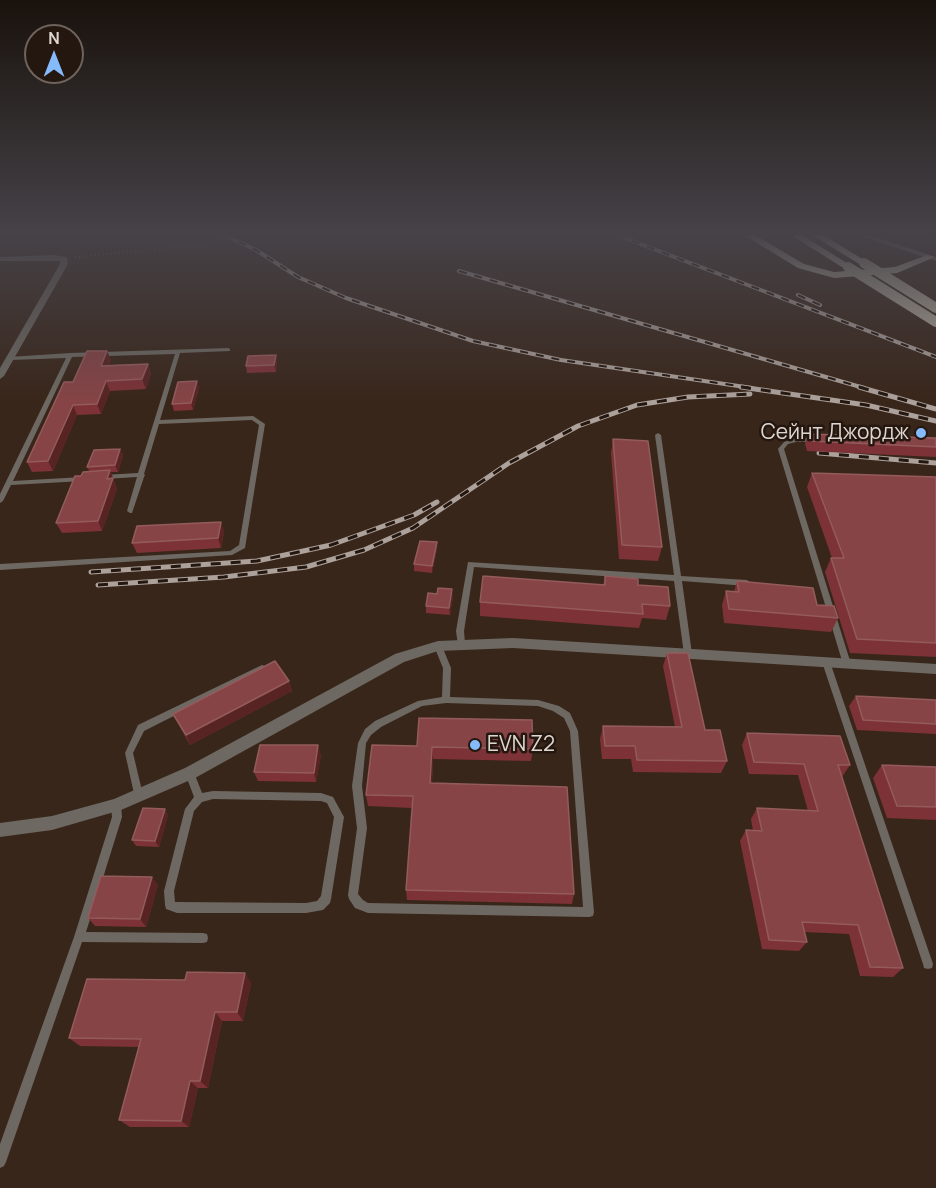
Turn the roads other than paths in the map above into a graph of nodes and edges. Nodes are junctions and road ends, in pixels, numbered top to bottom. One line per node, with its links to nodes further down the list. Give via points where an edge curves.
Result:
1 (49, 290): 9 (street)
2 (886, 290): 5 (main road, bridge)
3 (908, 290): 4 (main road, bridge)
4 (936, 308)
5 (936, 322)
6 (228, 350): 7 (lane)
7 (178, 351): 8 (lane); 11 (lane)
8 (70, 355): 9 (lane); 17 (lane)
9 (11, 358): 10 (street)
10 (0, 376)
11 (158, 422): 14 (lane); 20 (lane, via 253,418 262,424 243,546 232,553)
12 (658, 435): 21 (lane)
13 (819, 440): 27 (lane, via 795,440 781,449)
14 (142, 475): 16 (lane); 19 (lane)
15 (87, 478): 17 (lane)
16 (98, 478)
17 (9, 483): 18 (lane)
18 (0, 501)
19 (130, 511)
20 (0, 567)
21 (679, 578): 22 (lane); 23 (lane, via 471,564); 25 (lane)
22 (761, 585)
23 (461, 644): 24 (street); 25 (street, via 513,643)
24 (438, 646): 30 (lane, via 447,668); 31 (street, via 400,658)
25 (688, 654): 26 (street)
26 (826, 662): 27 (street); 38 (lane)
27 (847, 664): 29 (street)
28 (262, 668): 32 (lane, via 141,728 129,753)
29 (936, 669)
30 (446, 700): 30 (lane, via 421,703 378,724 362,742 357,786 362,828 353,895 359,904 368,909 590,912 574,731 567,716 538,703)
31 (190, 773): 32 (street); 33 (lane)
32 (138, 795): 34 (street)
33 (199, 798): 33 (lane, via 190,809 169,891 170,904 177,908 306,909 319,906 326,899 339,817 330,800 235,795)
34 (116, 805): 35 (street, via 52,822); 36 (lane, via 117,817)
35 (0, 830)
36 (79, 937): 37 (lane); 39 (lane)
37 (203, 938)
38 (928, 964)
39 (0, 1160)

